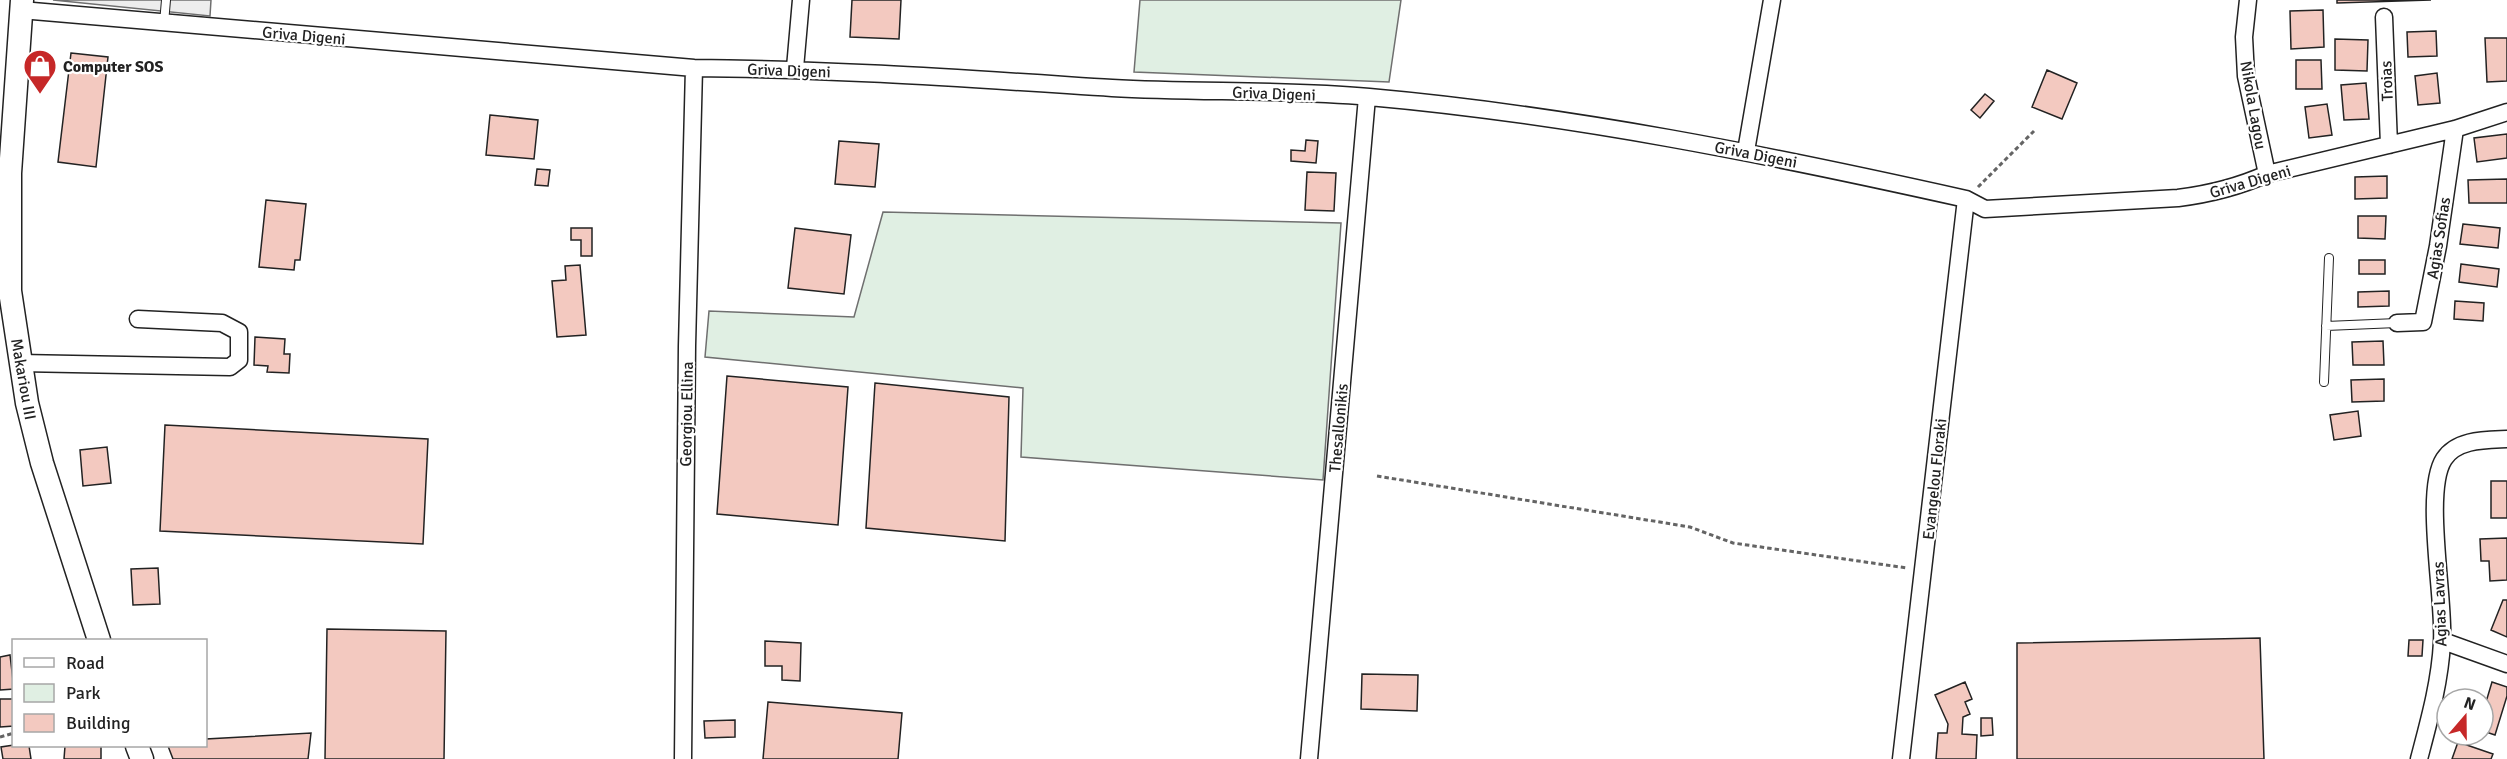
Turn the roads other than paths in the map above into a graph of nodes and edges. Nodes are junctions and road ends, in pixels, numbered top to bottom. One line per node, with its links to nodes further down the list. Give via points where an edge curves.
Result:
1 (166, 0): 7 (lane)
2 (801, 0): 9 (street)
3 (1772, 0): 14 (street)
4 (2248, 0): 15 (street, Nikola Lagou, via 2244,37 2246,76)
5 (21, 5): 7 (street, Griva Digeni); 17 (main road, Makariou III)
6 (2384, 17): 13 (street, Troias)
7 (164, 24): 8 (street, Griva Digeni)
8 (694, 68): 9 (street, Griva Digeni); 28 (street, Georgiou Ellina)
9 (795, 68): 10 (street, Griva Digeni, via 1118,88)
10 (1367, 97): 14 (street, Griva Digeni, via 1525,115); 29 (street, Thesallonikis)
11 (2507, 112): 12 (street, Griva Digeni)
12 (2456, 129): 13 (street, Griva Digeni); 20 (street, Agias Sofias, via 2423,322)
13 (2389, 145): 15 (street, Griva Digeni)
14 (1746, 151): 16 (street, Griva Digeni)
15 (2267, 174): 16 (street, Griva Digeni, via 2246,184 2178,198 1985,208)
16 (1966, 199): 30 (street, Evangelou Floraki)
17 (5, 218): 22 (main road, Makariou III)
18 (2329, 258): 21 (lane)
19 (138, 319): 22 (street, via 222,323 232,327 239,332 239,360 230,367)
20 (2397, 323): 21 (lane)
21 (2326, 326): 23 (lane)
22 (20, 363): 25 (main road, Makariou III, via 42,464)
23 (2324, 382)
24 (2507, 439): 26 (street, Agias Lavras, via 2473,442 2451,451 2443,460 2436,488)
25 (99, 639)
26 (2442, 641): 27 (street); 31 (street, Agias Lavras, via 2437,685)
27 (2507, 664)
28 (683, 759)
29 (1309, 759)
30 (1901, 759)
31 (2419, 759)

